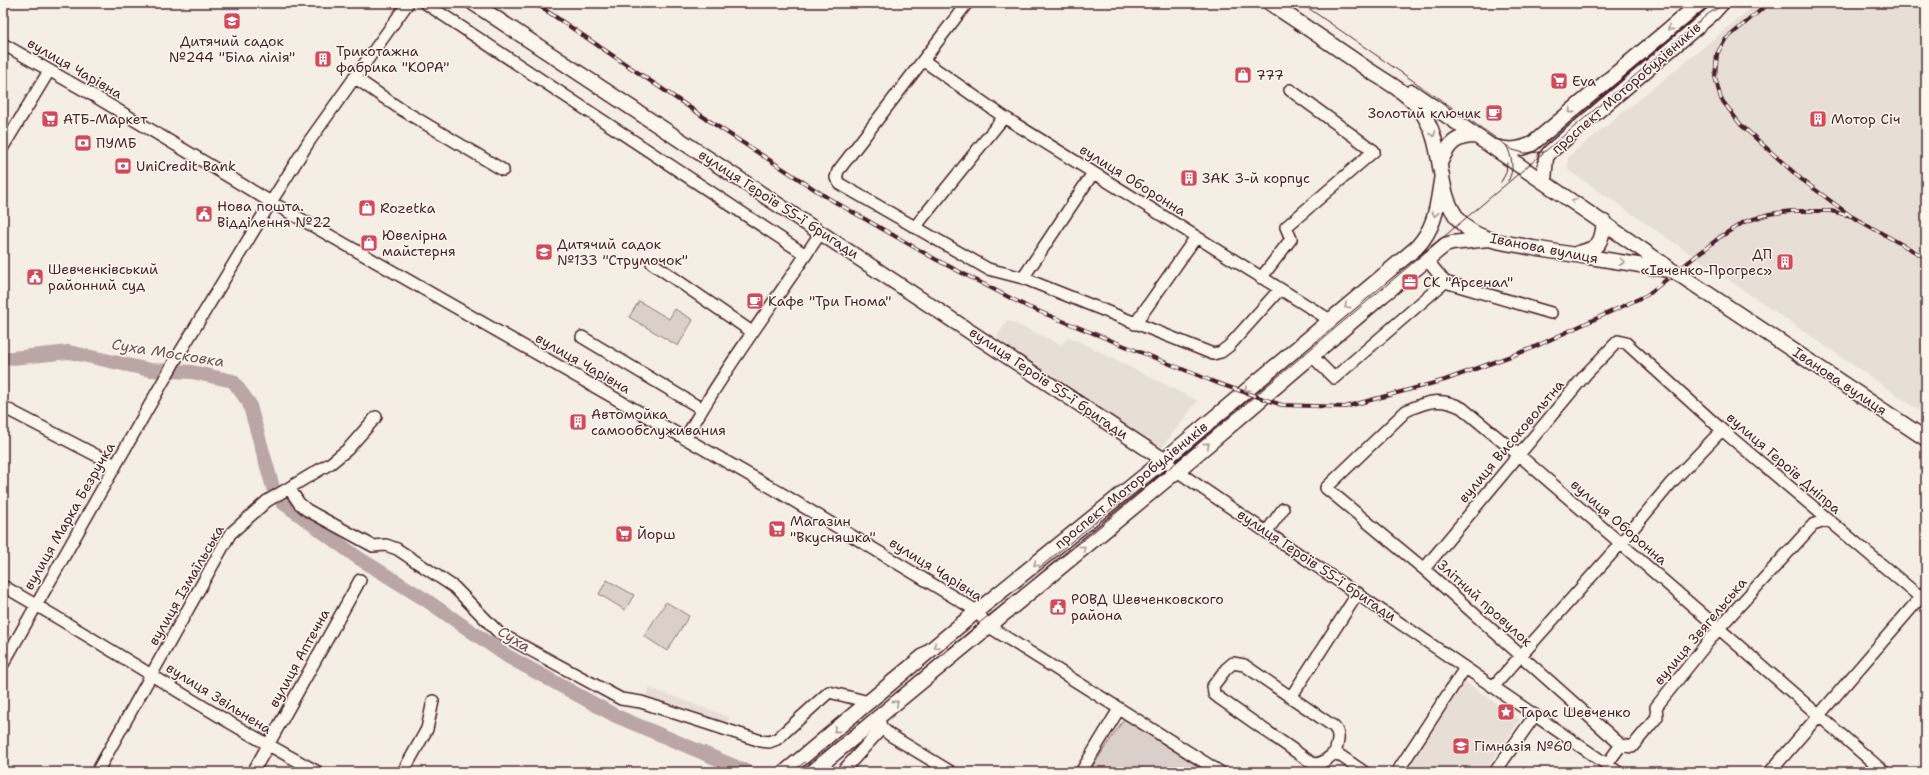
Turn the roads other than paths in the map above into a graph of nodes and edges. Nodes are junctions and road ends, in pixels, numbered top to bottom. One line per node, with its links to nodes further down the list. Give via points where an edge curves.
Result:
1 (408, 3): 13 (street)
2 (425, 3): 30 (street)
3 (473, 3): 27 (main road, вулиця Героїв 55-ї бригади)
4 (967, 3): 11 (street)
5 (1270, 3): 19 (main road, Іванова вулиця, one-way to 19, via 1420,109 1427,121)
6 (1282, 3): 16 (main road, Іванова вулиця)
7 (1722, 3): 9 (main road, проспект Моторобудівників)
8 (1698, 4): 9 (main road, via 1705,8); 17 (main road, проспект Моторобудівників, one-way to 17, via 1532,144 1513,150)
9 (1708, 17): 23 (main road, проспект Моторобудівників, via 1550,151 1546,157)
10 (3, 44): 12 (street, вулиця Чарівна)
11 (924, 61): 15 (street, вулиця Оборонна); 26 (street, via 838,171 836,178 840,184)
12 (49, 71): 18 (street); 24 (street, вулиця Чарівна)
13 (354, 77): 20 (street, via 399,108); 24 (street)
14 (1290, 90): 36 (street, via 1374,151 1286,227 1291,239)
15 (1004, 116): 21 (street, вулиця Оборонна); 26 (street)
16 (1476, 136): 17 (main road, Іванова вулиця); 19 (main road, via 1462,136 1451,144)
17 (1489, 145): 23 (main road, Іванова вулиця)
18 (3, 148)
19 (1440, 161): 22 (main road, Іванова вулиця)
20 (503, 170)
21 (1093, 173): 28 (street, вулиця Оборонна); 35 (street)
22 (1442, 175): 29 (main road, Іванова вулиця, via 1447,201 1455,216 1468,228); 40 (main road, проспект Моторобудівників, one-way to 40, via 1433,223 1427,236)
23 (1544, 181): 25 (main road, Іванова вулиця, one-way to 23)
24 (271, 202): 50 (street, вулиця Чарівна); 54 (street, вулиця Марка Безручка)
25 (1604, 222): 31 (main road, via 1603,234 1596,247 1590,251); 34 (main road, Іванова вулиця)
26 (915, 226): 35 (street, via 974,263)
27 (821, 232): 30 (street); 53 (main road, вулиця Героїв 55-ї бригади)
28 (1196, 237): 36 (street, вулиця Оборонна); 41 (street)
29 (1488, 239): 31 (main road, Іванова вулиця); 32 (main road, проспект Моторобудівників, via 1445,245)
30 (806, 255): 42 (street)
31 (1570, 255): 34 (main road, Іванова вулиця, one-way to 34, via 1629,262)
32 (1427, 260): 37 (street); 45 (main road, проспект Моторобудівників)
33 (652, 263): 42 (street)
34 (1676, 273): 51 (main road, Іванова вулиця)
35 (1023, 278): 41 (street)
36 (1261, 278): 38 (street, вулиця Оборонна)
37 (1445, 282): 39 (street); 45 (street, via 1334,378)
38 (1280, 289): 40 (street, вулиця Оборонна); 41 (street, via 1221,352 1213,354)
39 (1551, 313)
40 (1330, 320): 53 (main road, проспект Моторобудівників, one-way to 53)
41 (1135, 324)
42 (752, 332): 47 (street)
43 (582, 337): 47 (street)
44 (1626, 343): 49 (street, вулиця Героїв Дніпра); 52 (street, вулиця Високовольтна, via 1618,340 1615,343 1586,374)
45 (1312, 356): 55 (main road, проспект Моторобудівників, one-way to 45)
46 (3, 407): 54 (street)
47 (702, 409): 50 (street)
48 (376, 418): 56 (street, вулиця Ізмаїльська, via 348,449 331,463)
49 (1722, 430): 59 (street, вулиця Героїв Дніпра); 61 (street, via 1671,483)
50 (685, 439): 68 (street, вулиця Чарівна, via 774,488)
51 (1926, 439)
52 (1520, 456): 57 (street, вулиця Оборонна, via 1462,408 1441,400 1406,411); 61 (street, вулиця Оборонна); 62 (street, вулиця Високовольтна)
53 (1164, 460): 55 (street, вулиця Героїв 55-ї бригади); 68 (main road, проспект Моторобудівників, one-way to 68)
54 (115, 465): 67 (street, вулиця Марка Безручка)
55 (1177, 471): 60 (street, вулиця Героїв 55-ї бригади); 69 (main road, проспект Моторобудівників, one-way to 55)
56 (290, 488): 74 (street, вулиця Ізмаїльська, via 267,501 230,534); 78 (street, via 298,503 307,510 373,546 386,545 397,549 454,587 499,633 624,700 641,702 726,731 769,742 777,739 829,692)
57 (1326, 488): 62 (street, Злітний провулок)
58 (1283, 509): 60 (street)
59 (1828, 520): 66 (street, вулиця Героїв Дніпра); 70 (street, вулиця Звягельська, via 1813,525)
60 (1267, 531): 65 (street, вулиця Героїв 55-ї бригади)
61 (1621, 544): 70 (street, вулиця Оборонна); 71 (street)
62 (1424, 569): 71 (street, Злітний провулок)
63 (360, 580): 84 (street, вулиця Аптечна)
64 (3, 586): 67 (street, вулиця Звільнена)
65 (1358, 593): 73 (street, вулиця Героїв 55-ї бригади); 76 (street)
66 (1924, 597): 81 (street)
67 (36, 604): 72 (street, вулиця Марка Безручка); 74 (street, вулиця Звільнена)
68 (977, 611): 69 (street, вулиця Чарівна); 78 (main road, проспект Моторобудівників, one-way to 78)
69 (988, 626): 79 (street, вулиця Чарівна); 82 (main road, проспект Моторобудівників, one-way to 69)
70 (1719, 628): 81 (street, вулиця Оборонна); 83 (street, вулиця Звягельська, via 1656,707 1657,717 1632,747)
71 (1521, 655): 75 (street); 83 (street, Злітний провулок)
72 (3, 664)
73 (1465, 668): 75 (street, вулиця Героїв 55-ї бригади); 98 (street)
74 (152, 674): 84 (street, вулиця Звільнена); 87 (street, вулиця Ізмаїльська)
75 (1493, 687): 80 (street, вулиця Героїв 55-ї бригади)
76 (1291, 697): 85 (street, via 1337,730); 85 (street, via 1238,663 1229,665 1213,690 1218,698 1312,763 1321,762)
77 (433, 702): 90 (street, via 427,729)
78 (869, 702): 91 (main road, проспект Моторобудівників, one-way to 91)
79 (1119, 709): 95 (street); 96 (street, вулиця Чарівна)
80 (1535, 715): 86 (street, вулиця Героїв 55-ї бригади); 99 (street)
81 (1818, 716): 101 (street); 102 (street, вулиця Оборонна)
82 (880, 723): 92 (main road, проспект Моторобудівників); 93 (street); 94 (street)
83 (1621, 745): 86 (street)
84 (268, 746): 88 (street, вулиця Аптечна); 89 (street, вулиця Звільнена)
85 (1335, 752): 97 (street)
86 (1607, 764): 100 (street, вулиця Героїв 55-ї бригади)
87 (97, 772)
88 (253, 772)
89 (318, 772)
90 (403, 772)
91 (786, 772)
92 (812, 772)
93 (842, 772)
94 (951, 772)
95 (1081, 772)
96 (1220, 772)
97 (1364, 772)
98 (1397, 772)
99 (1495, 772)
100 (1618, 772)
101 (1770, 772)
102 (1884, 772)

